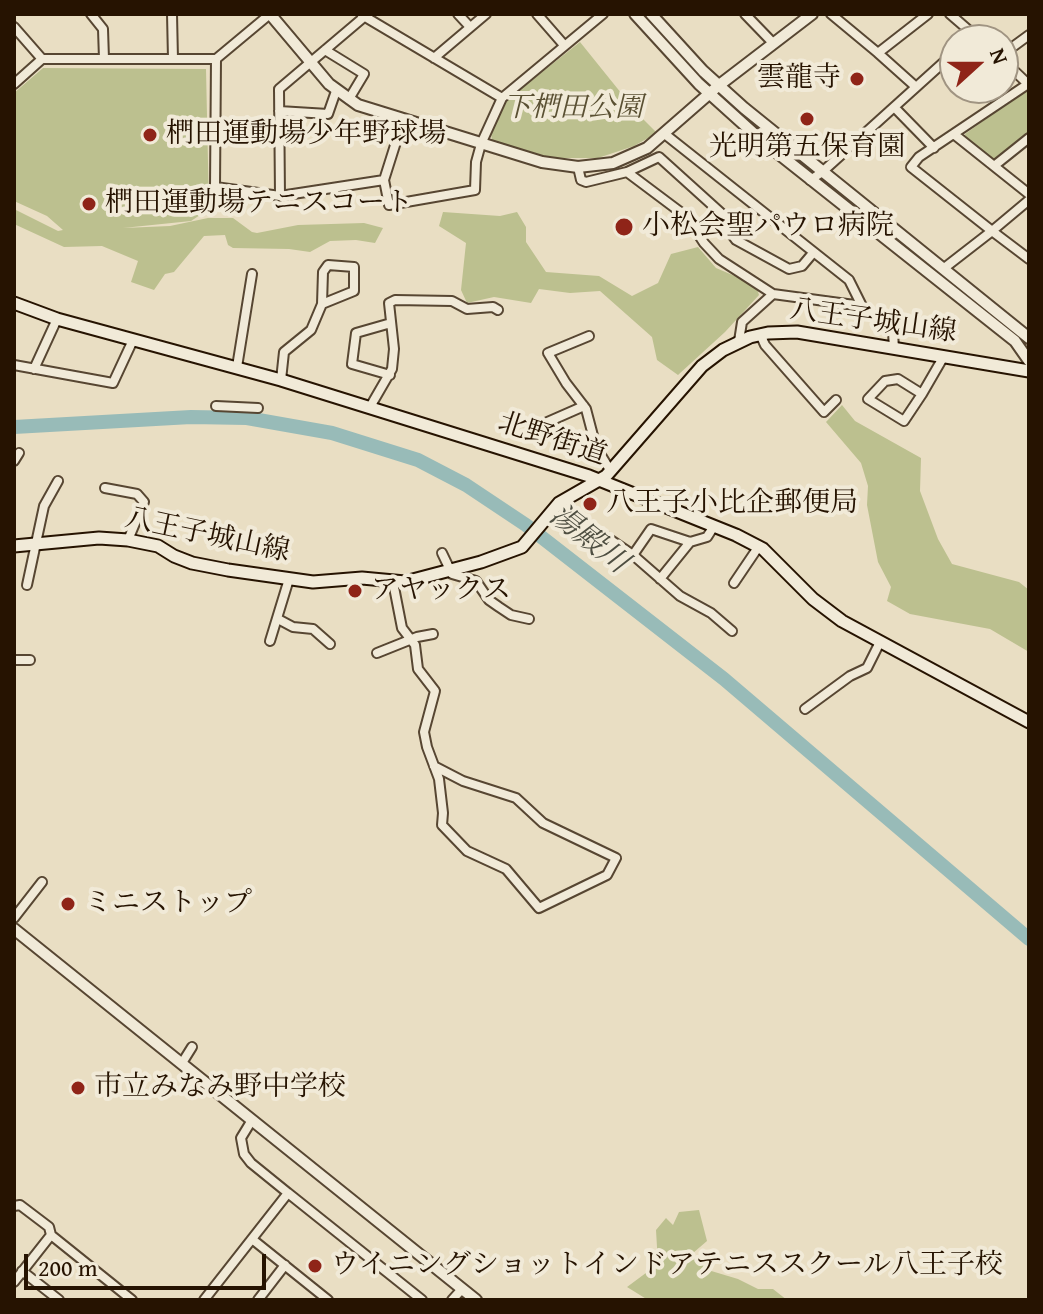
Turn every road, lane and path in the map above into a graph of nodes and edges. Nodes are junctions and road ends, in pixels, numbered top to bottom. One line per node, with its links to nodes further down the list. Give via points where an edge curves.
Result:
1 (91, 14): 23 (street, via 103,29)
2 (172, 14): 24 (street)
3 (270, 14): 25 (street); 26 (street)
4 (458, 14): 16 (street)
5 (486, 14): 16 (street)
6 (537, 14): 18 (street)
7 (603, 14): 18 (street)
8 (635, 14): 31 (street)
9 (651, 14): 31 (street)
10 (745, 14): 17 (street)
11 (812, 14): 17 (street)
12 (831, 14): 20 (street)
13 (928, 14): 20 (street)
14 (363, 15): 19 (street); 21 (street)
15 (14, 27): 22 (street)
16 (470, 27): 21 (street)
17 (773, 43): 31 (street)
18 (564, 45): 33 (street)
19 (325, 50): 26 (street); 34 (street, via 364,74)
20 (878, 53): 30 (street)
21 (434, 58): 33 (street)
22 (42, 59): 23 (street); 28 (street)
23 (104, 59): 24 (street)
24 (173, 59): 25 (street)
25 (216, 59): 49 (street, via 215,187)
26 (310, 63): 32 (street); 36 (street, via 279,89)
27 (939, 66): 30 (street)
28 (14, 84)
29 (1028, 84): 39 (street)
30 (916, 87): 35 (street)
31 (714, 89): 38 (street); 46 (street); 48 (street)
32 (336, 91): 34 (street); 36 (street, via 328,114)
33 (502, 98): 41 (street)
34 (349, 99): 37 (street)
35 (894, 107): 42 (street); 46 (street)
36 (279, 111): 49 (street)
37 (403, 120): 41 (street); 47 (street)
38 (666, 135): 44 (street, via 628,158); 52 (street)
39 (955, 135): 42 (street); 43 (street)
40 (1029, 138): 43 (street)
41 (481, 144): 44 (street); 47 (street, via 472,192 389,205)
42 (934, 148): 51 (street, via 911,167)
43 (994, 166): 50 (street)
44 (578, 167): 45 (street, via 586,182)
45 (627, 172): 52 (street, via 659,157 721,213 736,240 789,269 802,266); 56 (street, via 687,217 719,259)
46 (821, 173): 48 (street); 54 (street)
47 (384, 180): 49 (street)
48 (810, 180): 70 (street, via 1015,341)
49 (280, 196)
50 (1029, 197): 51 (street)
51 (992, 231): 53 (street); 54 (street)
52 (813, 253): 59 (street, via 849,280)
53 (1029, 259)
54 (943, 269): 65 (street)
55 (252, 274): 72 (street)
56 (773, 294): 59 (street); 67 (street, via 742,322)
57 (14, 303): 61 (main road, 北野街道)
58 (322, 304): 58 (street, via 328,265 354,267 354,291); 76 (street, via 311,330 284,352)
59 (862, 306): 68 (street, via 893,333)
60 (498, 310): 62 (street, via 467,309 452,301 395,300 388,307)
61 (57, 319): 66 (main road, 北野街道); 73 (street)
62 (391, 323): 75 (street); 75 (street, via 356,333 352,364)
63 (760, 334): 67 (main road, 八王子城山線); 68 (main road, 八王子城山線, via 797,332); 78 (street, via 824,412)
64 (589, 336): 80 (street, via 548,353)
65 (1029, 338)
66 (133, 340): 72 (main road, 北野街道); 73 (street, via 113,383)
67 (739, 341): 84 (main road, 八王子城山線, via 702,366)
68 (894, 348): 69 (main road, 八王子城山線)
69 (944, 356): 74 (main road, 八王子城山線); 77 (street)
70 (1029, 361)
71 (14, 365): 73 (street)
72 (237, 367): 76 (main road, 北野街道)
73 (34, 369)
74 (1029, 371)
75 (390, 375): 81 (street)
76 (281, 380): 81 (main road, 北野街道)
77 (922, 394): 77 (street, via 898,379 885,381 868,399 904,421)
78 (836, 400)
79 (216, 406): 82 (street)
80 (584, 406): 83 (street); 84 (street)
81 (370, 407): 84 (main road, 北野街道)
82 (258, 408)
83 (543, 424)
84 (606, 475): 87 (main road, 北野街道); 96 (main road, 八王子城山線, via 563,500 527,542 507,554)
85 (58, 481): 91 (street, via 44,506)
86 (105, 488): 89 (street, via 137,494 144,502)
87 (714, 526): 90 (street, via 707,537); 93 (main road, 北野街道)
88 (593, 528): 95 (street)
89 (128, 540): 91 (main road, 八王子城山線); 97 (main road, 八王子城山線, via 158,546 192,563)
90 (690, 542): 95 (street, via 651,529); 98 (street)
91 (37, 543): 92 (main road, 八王子城山線); 101 (street)
92 (14, 546)
93 (759, 546): 100 (street); 108 (main road, 北野街道, via 826,610)
94 (442, 553): 96 (street)
95 (633, 555): 98 (street)
96 (449, 571): 99 (main road, 八王子城山線); 103 (street, via 476,581 489,600 511,615)
97 (289, 579): 99 (main road, 八王子城山線); 102 (street)
98 (660, 579): 104 (street)
99 (393, 582): 106 (street, via 398,617)
100 (734, 583)
101 (27, 585)
102 (278, 619): 107 (street); 109 (street, via 313,629)
103 (529, 619)
104 (732, 631)
105 (433, 634): 106 (street)
106 (411, 640): 110 (street); 115 (street, via 418,669 435,691 424,732)
107 (270, 641)
108 (880, 642): 113 (street, via 867,668); 114 (main road, 北野街道)
109 (330, 644)
110 (377, 653)
111 (14, 660): 112 (street)
112 (30, 660)
113 (805, 709)
114 (1029, 722)
115 (434, 766): 115 (street, via 442,825 467,851 506,869 539,908 607,875 616,858 543,823 516,798)
116 (42, 882): 117 (street)
117 (14, 918)
118 (14, 929): 120 (street)
119 (192, 1047): 120 (street)
120 (182, 1063): 121 (street)
121 (252, 1120): 122 (street, via 241,1138 244,1154); 129 (street)
122 (288, 1193): 125 (street); 135 (street)
123 (14, 1206): 124 (street, via 49,1227)
124 (51, 1235): 127 (street); 131 (street)
125 (252, 1239): 126 (street); 132 (street)
126 (285, 1265): 133 (street); 134 (street)
127 (22, 1271): 128 (street); 130 (street)
128 (14, 1282)
129 (462, 1289): 136 (street); 137 (street)
130 (59, 1300)
131 (132, 1300)
132 (204, 1300)
133 (258, 1300)
134 (328, 1300)
135 (422, 1300)
136 (452, 1300)
137 (476, 1300)

